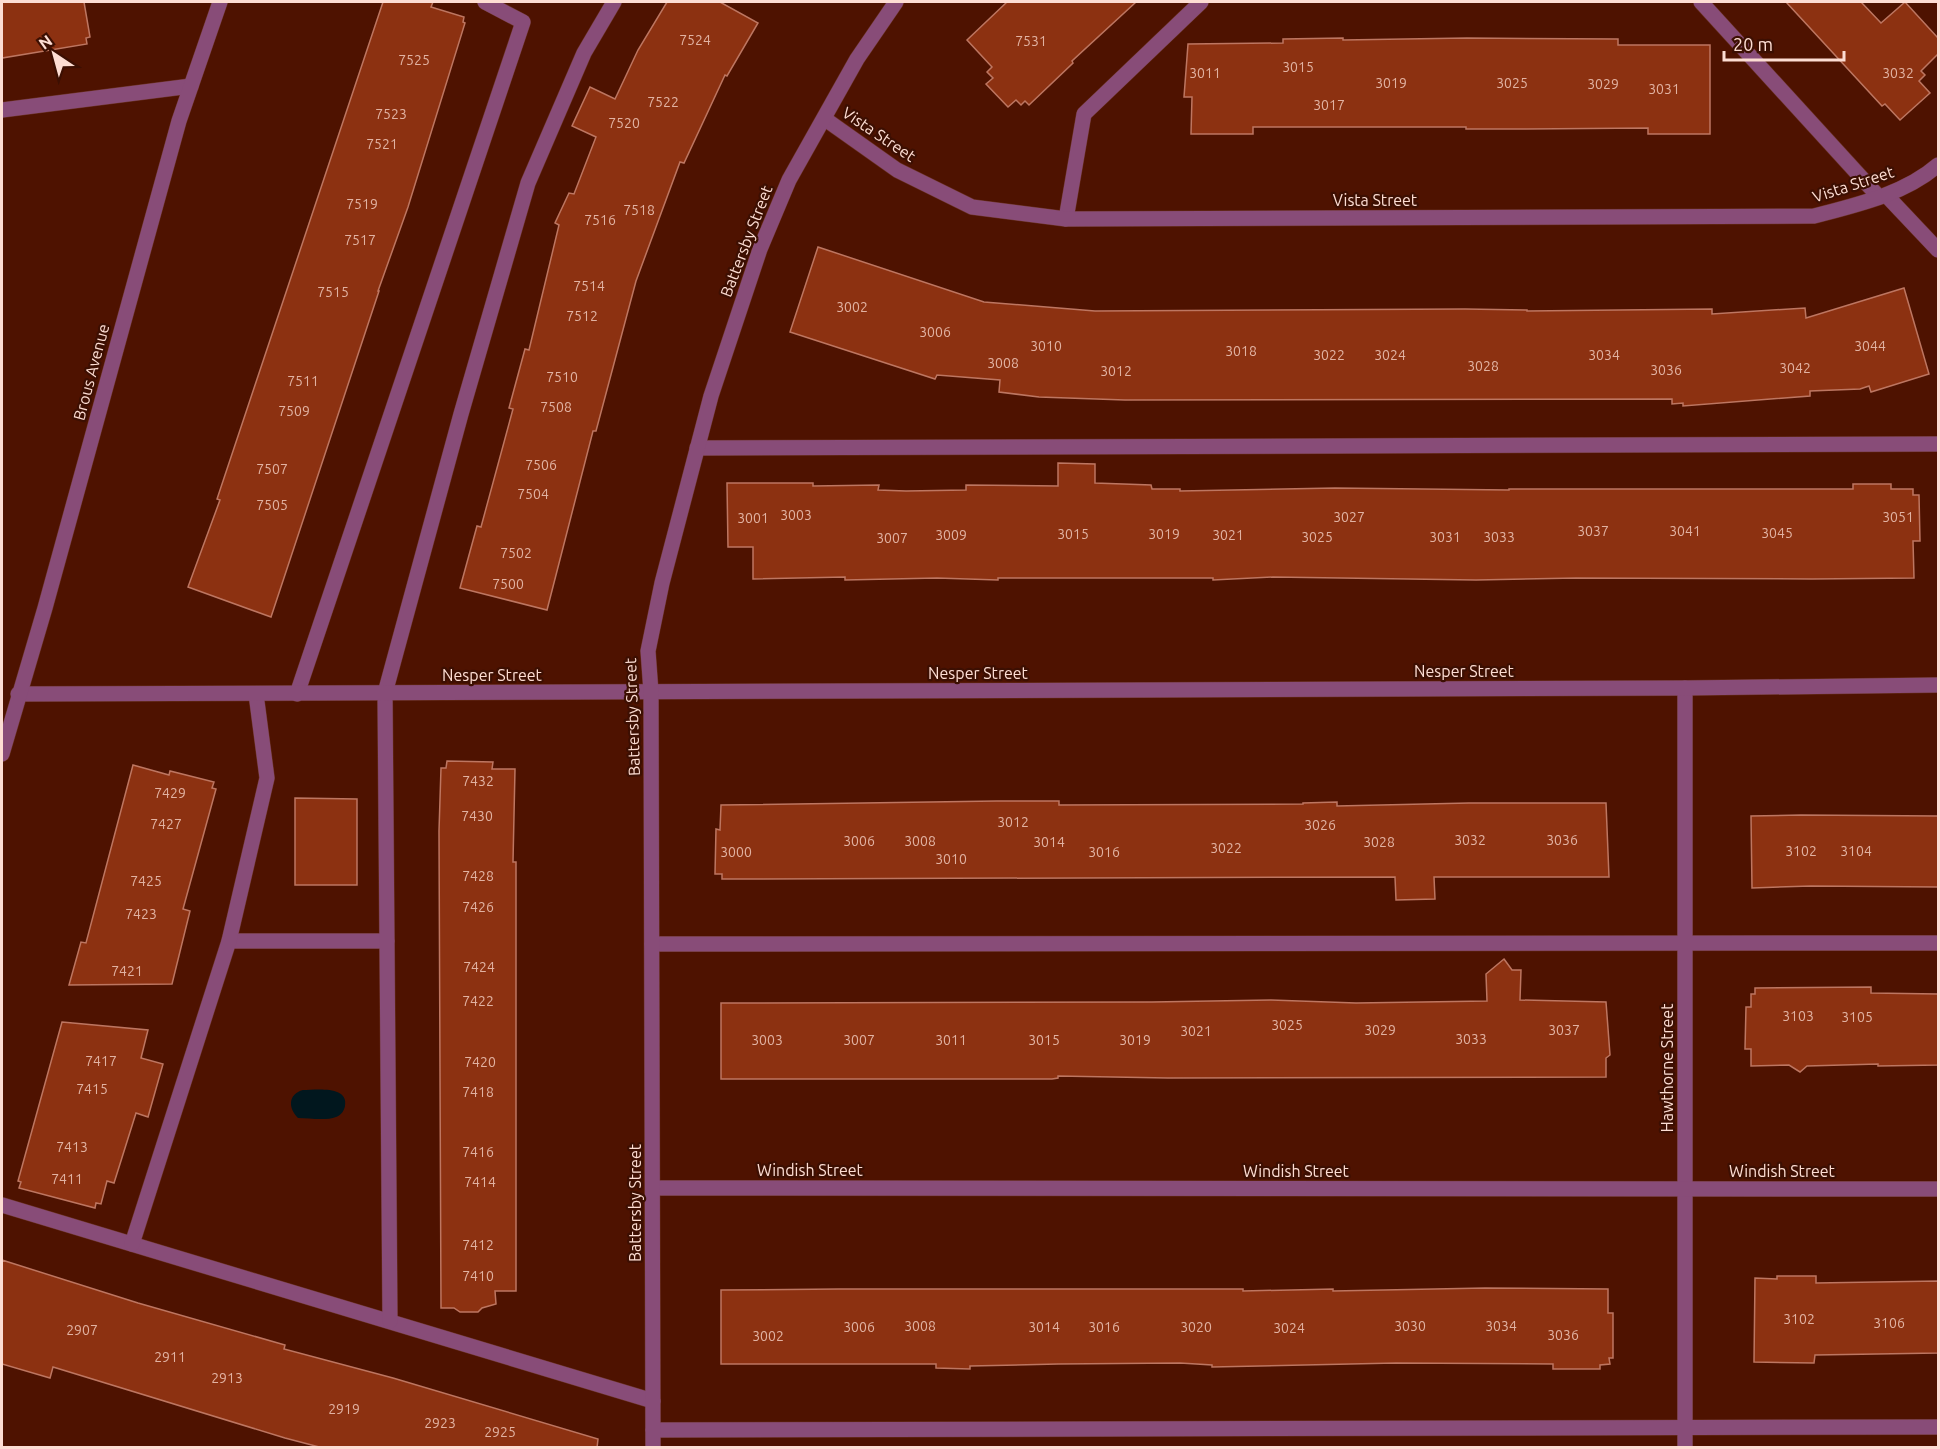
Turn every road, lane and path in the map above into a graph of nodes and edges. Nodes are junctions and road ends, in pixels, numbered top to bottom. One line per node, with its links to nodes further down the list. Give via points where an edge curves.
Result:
1 (220, 2): 7 (street, Brous Avenue)
2 (485, 2): 22 (street, via 523,22)
3 (614, 2): 19 (street, via 584,53 528,183)
4 (896, 2): 9 (street, Battersby Street, via 857,59)
5 (1201, 2): 12 (street, via 1084,114)
6 (1701, 2): 11 (street)
7 (191, 86): 8 (street); 20 (street, Brous Avenue)
8 (2, 110)
9 (825, 119): 12 (street, Vista Street, via 897,170 972,207); 15 (street, Battersby Street, via 789,180 760,249)
10 (1938, 165): 11 (street, Vista Street)
11 (1882, 196): 12 (street, Vista Street, via 1814,216); 13 (street)
12 (1066, 219)
13 (1938, 250)
14 (1938, 444): 15 (street)
15 (697, 448): 18 (street, Battersby Street, via 648,651)
16 (1938, 685): 17 (street, Nesper Street)
17 (1684, 688): 18 (street, Nesper Street); 26 (street, Hawthorne Street)
18 (651, 692): 19 (street, Nesper Street); 28 (street, Battersby Street)
19 (385, 693): 22 (street, Nesper Street); 25 (street)
20 (18, 694): 21 (street, Nesper Street); 23 (street, Brous Avenue)
21 (256, 694): 22 (street, Nesper Street); 24 (street, via 267,778)
22 (297, 694)
23 (2, 754)
24 (229, 941): 25 (street); 33 (street)
25 (387, 941): 34 (street)
26 (1684, 943): 27 (street); 28 (street); 30 (street, Hawthorne Street)
27 (1938, 943)
28 (652, 944): 29 (street, Battersby Street)
29 (654, 1188): 30 (street, Windish Street); 35 (street, Battersby Street)
30 (1685, 1189): 31 (street, Windish Street); 37 (street, Hawthorne Street)
31 (1938, 1189)
32 (2, 1205): 33 (street)
33 (132, 1244): 34 (street)
34 (390, 1321): 35 (street)
35 (653, 1401): 38 (street, Battersby Street)
36 (1938, 1427): 37 (street)
37 (1685, 1428): 38 (street); 40 (street, Hawthorne Street)
38 (653, 1430): 39 (street, Battersby Street)
39 (653, 1448)
40 (1685, 1448)

